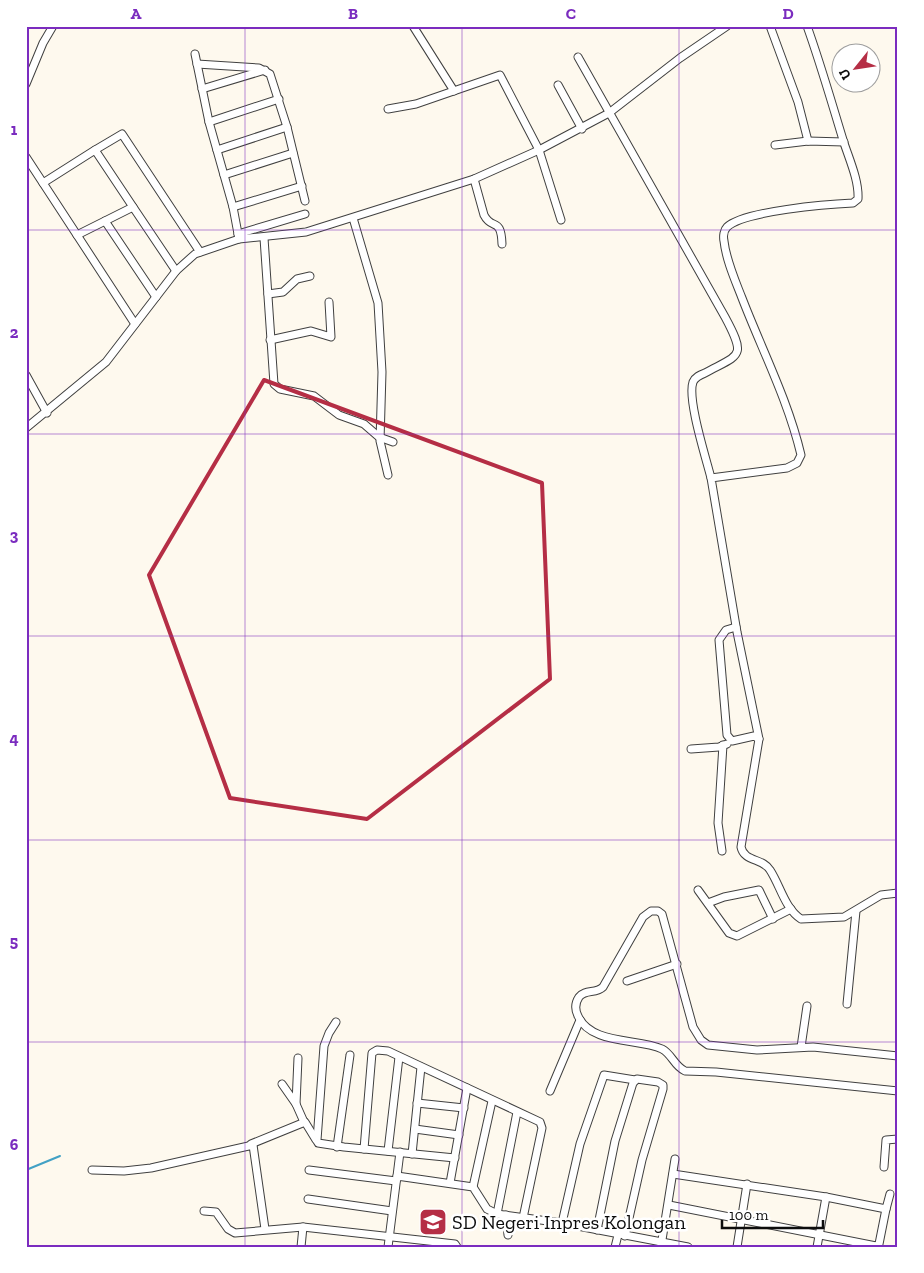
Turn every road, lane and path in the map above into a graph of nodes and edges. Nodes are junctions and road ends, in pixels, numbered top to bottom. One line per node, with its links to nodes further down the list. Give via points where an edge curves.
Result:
1 (54, 26): 10 (street, via 43,43)
2 (414, 26): 13 (street)
3 (727, 26): 16 (street)
4 (770, 26): 20 (street, via 798,102)
5 (807, 26): 21 (street)
6 (194, 54): 8 (street)
7 (578, 57): 16 (street)
8 (197, 64): 9 (street); 12 (street)
9 (265, 70): 12 (street); 14 (street, via 273,79)
10 (26, 84)
11 (558, 86): 19 (street)
12 (202, 89): 17 (street)
13 (454, 91): 15 (street, via 416,104); 25 (street, via 500,75)
14 (279, 99): 17 (street); 18 (street)
15 (388, 109)
16 (609, 113): 19 (street); 57 (street, via 738,344 738,352 732,360 697,377 692,386)
17 (209, 122): 24 (street)
18 (287, 127): 24 (street); 26 (street)
19 (582, 129): 25 (street)
20 (808, 141): 21 (street); 22 (street)
21 (844, 142): 57 (street, via 858,187 856,201 750,216 733,222 725,230 726,249 737,286 780,390 801,455 798,463 790,467)
22 (775, 145)
23 (95, 150): 30 (street); 33 (street); 43 (street, via 122,134)
24 (216, 150): 28 (street)
25 (539, 150): 29 (street); 37 (street)
26 (293, 153): 28 (street); 31 (street)
27 (26, 157): 30 (street)
28 (224, 175): 34 (street)
29 (474, 179): 36 (street); 42 (street, via 486,220 499,226)
30 (43, 183): 39 (street)
31 (302, 186): 32 (street); 34 (street)
32 (305, 202)
33 (133, 207): 38 (street); 44 (street)
34 (233, 207): 40 (street)
35 (305, 214): 40 (street)
36 (353, 218): 41 (street, via 306,232); 54 (street, via 379,308 382,372)
37 (561, 220)
38 (105, 221): 39 (street); 47 (street)
39 (77, 235): 49 (street)
40 (238, 237): 41 (street); 43 (street)
41 (264, 238): 46 (street)
42 (502, 244)
43 (200, 252): 44 (street)
44 (176, 271): 47 (street)
45 (310, 276): 46 (street, via 297,279 283,292)
46 (268, 294): 50 (street)
47 (156, 297): 49 (street)
48 (329, 302): 50 (street, via 331,337 311,331)
49 (135, 324): 52 (street, via 106,362)
50 (270, 340): 54 (street, via 276,386 314,396 339,415 366,425)
51 (26, 374): 52 (street)
52 (47, 413): 53 (street)
53 (26, 428)
54 (380, 438): 55 (street); 56 (street)
55 (393, 442)
56 (388, 475)
57 (711, 478): 58 (street)
58 (736, 627): 59 (street); 60 (street, via 726,630 720,640 727,735)
59 (759, 739): 60 (street, via 754,736); 67 (street, via 741,850 744,855 768,867)
60 (734, 741): 61 (street)
61 (723, 745): 62 (street); 63 (street, via 718,824)
62 (691, 749)
63 (722, 852)
64 (698, 890): 66 (street)
65 (898, 893): 68 (street, via 881,895)
66 (708, 903): 69 (street, via 729,933 737,936); 69 (street, via 759,890)
67 (791, 909): 68 (street, via 798,918 805,920 844,918); 69 (street)
68 (856, 911): 72 (street)
69 (773, 919)
70 (677, 964): 71 (street); 74 (street, via 662,914 658,911 648,913 603,987 580,996 576,1010); 76 (street, via 693,1027 701,1040 718,1048 744,1050)
71 (627, 981)
72 (847, 1004)
73 (807, 1006): 76 (street)
74 (580, 1020): 85 (street); 86 (street, via 603,1036 662,1049 684,1071)
75 (336, 1022): 96 (street, via 324,1046)
76 (801, 1046): 78 (street)
77 (350, 1055): 98 (street)
78 (898, 1056)
79 (399, 1057): 81 (street); 99 (street, via 388,1051 372,1053); 100 (street)
80 (298, 1058): 89 (street)
81 (421, 1067): 84 (street); 88 (street)
82 (635, 1080): 124 (street, via 604,1075 580,1144); 127 (street, via 616,1141); 130 (street, via 658,1082 663,1086)
83 (282, 1084): 89 (street)
84 (468, 1088): 87 (street); 90 (street)
85 (550, 1091)
86 (898, 1091)
87 (492, 1101): 91 (street); 112 (street)
88 (417, 1103): 90 (street); 93 (street)
89 (296, 1104): 92 (street)
90 (464, 1108): 94 (street)
91 (517, 1112): 120 (street); 122 (street, via 538,1120 542,1126)
92 (304, 1122): 96 (street); 97 (street)
93 (415, 1129): 94 (street); 102 (street)
94 (459, 1135): 103 (street)
95 (898, 1139): 105 (street, via 886,1140)
96 (317, 1140): 98 (street)
97 (251, 1144): 106 (street, via 151,1168); 126 (street, via 255,1148)
98 (338, 1146): 99 (street)
99 (364, 1149): 100 (street)
100 (388, 1151): 101 (street)
101 (400, 1152): 102 (street); 109 (street)
102 (412, 1154): 103 (street)
103 (455, 1158): 110 (street)
104 (675, 1159): 108 (street)
105 (884, 1167)
106 (92, 1170)
107 (309, 1170): 109 (street)
108 (673, 1174): 111 (street); 116 (street)
109 (396, 1179): 110 (street); 119 (street)
110 (450, 1183): 112 (street)
111 (748, 1184): 114 (street); 123 (street)
112 (472, 1187): 120 (street, via 487,1209)
113 (890, 1194): 117 (street)
114 (826, 1197): 117 (street); 129 (street)
115 (308, 1200): 119 (street)
116 (670, 1205): 123 (street); 132 (street)
117 (886, 1208): 129 (street, via 880,1244 876,1246)
118 (204, 1211): 126 (street, via 216,1212 228,1230 235,1233)
119 (392, 1211): 131 (street)
120 (496, 1214): 121 (street)
121 (506, 1215): 122 (street); 128 (street)
122 (523, 1218): 124 (street)
123 (742, 1218): 129 (street); 138 (street)
124 (562, 1223): 127 (street)
125 (303, 1227): 126 (street); 131 (street); 133 (street)
126 (265, 1229)
127 (597, 1230): 130 (street)
128 (508, 1235)
129 (820, 1235): 139 (street)
130 (622, 1236): 132 (street); 136 (street)
131 (389, 1238): 134 (street); 135 (street, via 455,1244)
132 (661, 1244): 137 (street)
133 (301, 1247)
134 (388, 1247)
135 (456, 1247)
136 (615, 1247)
137 (688, 1247)
138 (737, 1247)
139 (817, 1247)

